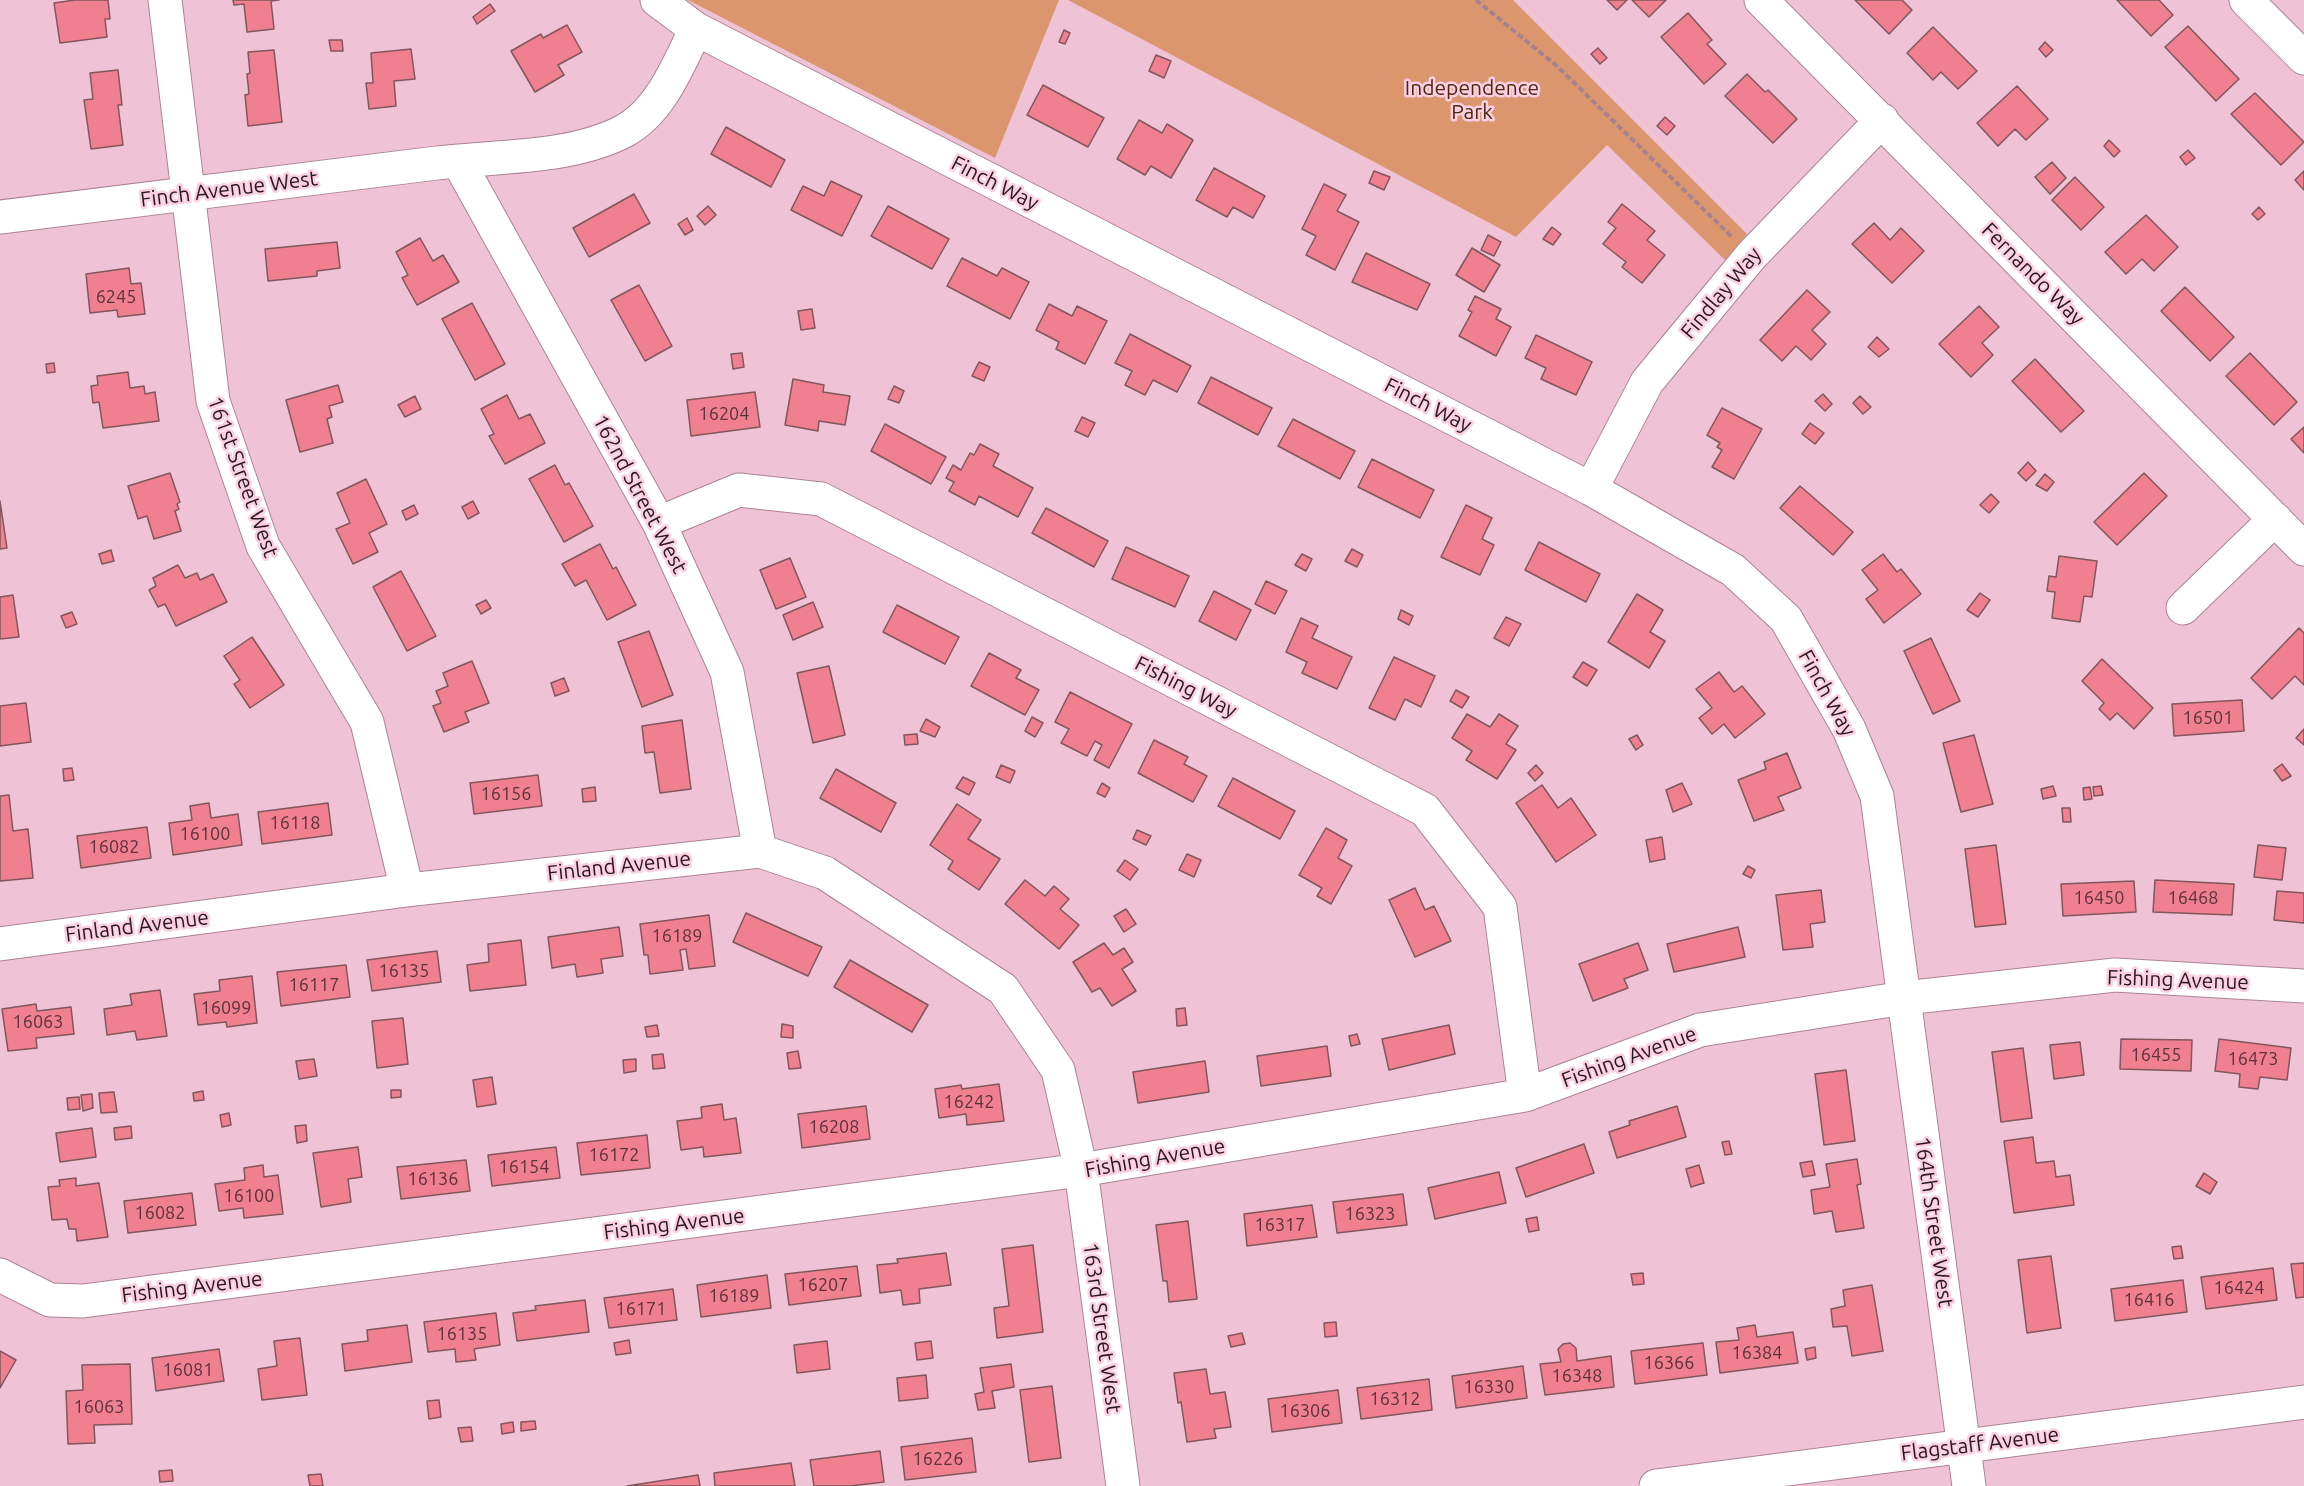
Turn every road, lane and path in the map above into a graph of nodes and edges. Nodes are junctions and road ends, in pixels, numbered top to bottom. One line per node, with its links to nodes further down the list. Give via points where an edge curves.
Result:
1 (165, 0): 10 (street, 161st Street West)
2 (657, 0): 6 (street)
3 (1476, 0): 12 (path, via 1557,66)
4 (1761, 0): 8 (street, Fernando Way)
5 (2246, 0): 7 (street)
6 (696, 29): 9 (street, Finch Avenue West, via 666,88 627,130 571,150); 13 (street, Finch Way)
7 (2304, 58)
8 (1881, 120): 12 (street, Findlay Way); 14 (street, Fernando Way)
9 (458, 160): 10 (street, Finch Avenue West); 15 (street, 162nd Street West)
10 (188, 194): 11 (street, Finch Avenue West); 19 (street, 161st Street West, via 213,401 263,546 367,722)
11 (0, 217)
12 (1751, 256): 13 (street, Findlay Way, via 1647,382)
13 (1591, 489): 22 (street, Finch Way, via 1733,570 1786,619 1849,729 1877,796)
14 (2274, 519): 16 (street, Fernando Way); 17 (street)
15 (659, 523): 18 (street, 162nd Street West, via 727,672); 23 (street, Fishing Way, via 740,490 821,499 1425,810 1500,907)
16 (2304, 549)
17 (2183, 608)
18 (760, 851): 19 (street, Finland Avenue); 24 (street, Finland Avenue, via 825,873 1003,989 1058,1070)
19 (407, 890): 20 (street, Finland Avenue)
20 (0, 944)
21 (2304, 986): 22 (street, Fishing Avenue, via 2115,975)
22 (1904, 998): 23 (street, Fishing Avenue, via 1700,1030); 27 (street, 164th Street West)
23 (1525, 1095): 24 (street, Fishing Avenue)
24 (1081, 1170): 25 (street, Fishing Avenue, via 83,1301 50,1300); 28 (street, 163rd Street West)
25 (0, 1276)
26 (2304, 1402): 27 (street, Flagstaff Avenue)
27 (1964, 1446): 29 (street, Flagstaff Avenue); 30 (street, 164th Street West)
28 (1123, 1486)
29 (1656, 1486)
30 (1969, 1486)

